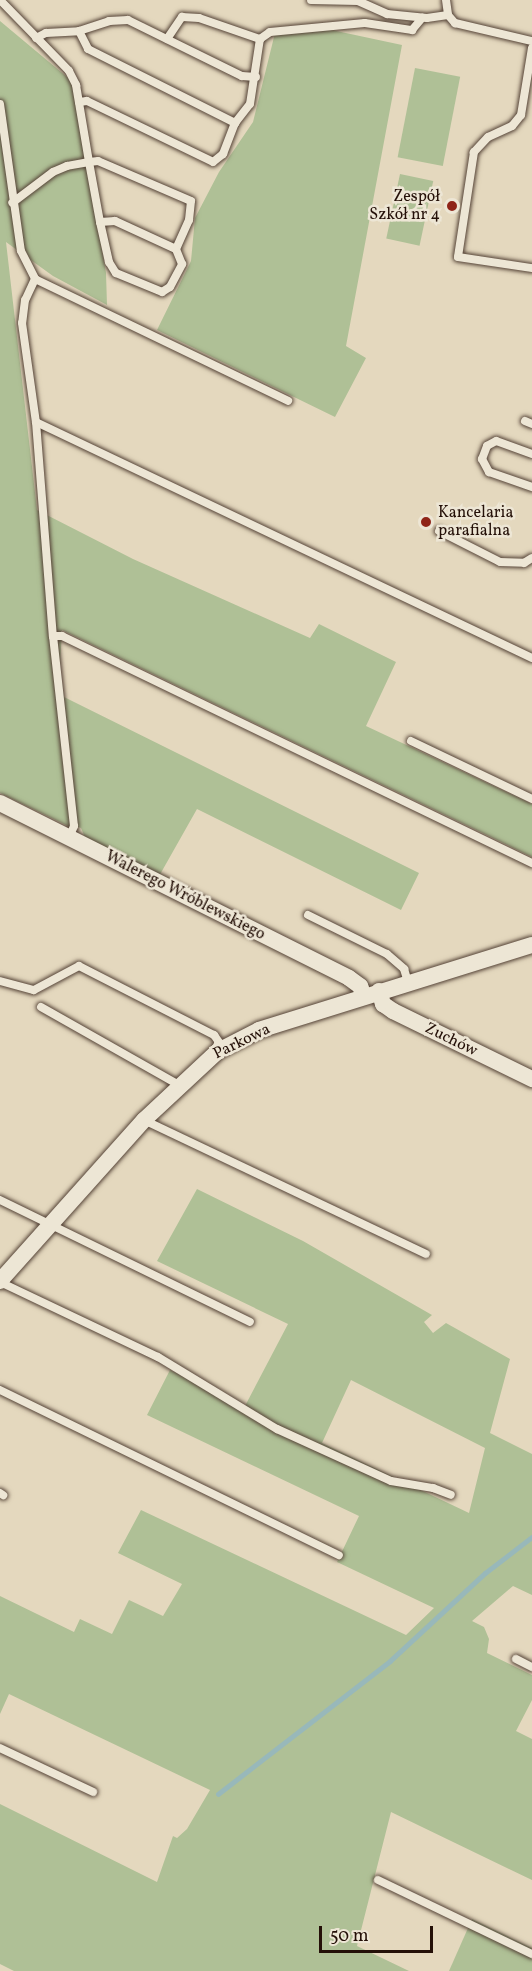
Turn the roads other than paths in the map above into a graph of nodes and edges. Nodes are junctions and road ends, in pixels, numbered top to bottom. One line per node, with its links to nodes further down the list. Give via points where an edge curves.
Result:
1 (311, 0): 5 (lane, via 358,1 387,14)
2 (446, 0): 4 (lane)
3 (2, 3): 7 (lane)
4 (448, 15): 5 (lane); 10 (lane, via 469,29)
5 (422, 18): 9 (lane, via 412,30 365,23 315,24 270,32)
6 (79, 31): 7 (lane, via 46,33); 8 (lane, via 109,21 128,20); 15 (lane, via 88,49)
7 (36, 38): 13 (lane, via 69,71)
8 (167, 39): 9 (lane, via 182,17 199,18); 12 (lane, via 242,76)
9 (260, 39): 12 (lane)
10 (532, 41)
11 (532, 48): 20 (lane, via 520,115 512,126 488,137 474,152 458,256)
12 (256, 77): 15 (lane, via 250,104)
13 (79, 102): 15 (lane, via 87,101 213,162 230,143); 16 (lane)
14 (0, 104): 17 (lane)
15 (235, 123)
16 (89, 162): 17 (lane, via 53,172); 18 (lane); 19 (lane, via 98,161 191,201 189,220)
17 (12, 203): 21 (lane, via 21,251)
18 (100, 222): 19 (lane, via 115,221); 19 (lane, via 109,262 116,273 162,292 170,287 182,264)
19 (176, 249)
20 (532, 268)
21 (35, 279): 22 (lane); 23 (lane, via 25,300 22,323)
22 (288, 401)
23 (36, 422): 28 (lane); 29 (lane)
24 (532, 454): 25 (lane, via 495,441 487,446 482,459 489,472)
25 (532, 487)
26 (440, 531): 27 (lane, via 500,562 524,563)
27 (532, 558)
28 (53, 636): 33 (lane, via 74,826); 34 (lane, via 72,641)
29 (532, 658)
30 (411, 741): 31 (lane)
31 (532, 799)
32 (0, 803): 33 (street, Walerego Wróblewskiego)
33 (69, 838): 39 (street, Walerego Wróblewskiego, via 349,978)
34 (532, 863)
35 (308, 915): 38 (lane, via 387,954 404,969)
36 (532, 945): 38 (street, Parkowa)
37 (0, 981): 41 (lane, via 34,990 79,966 214,1035)
38 (408, 982): 39 (street, Parkowa)
39 (371, 994): 41 (street, Parkowa, via 259,1030); 42 (street, Zuchów, via 393,1011)
40 (41, 1007): 43 (lane)
41 (223, 1048): 43 (street, Parkowa)
42 (532, 1079)
43 (179, 1085): 44 (street, Parkowa)
44 (144, 1120): 46 (street, Parkowa); 47 (lane)
45 (0, 1200): 46 (lane)
46 (51, 1224): 48 (street, Parkowa); 49 (lane)
47 (426, 1254)
48 (0, 1282): 51 (lane, via 158,1357 277,1429 391,1481)
49 (250, 1322)
50 (0, 1390): 52 (lane)
51 (451, 1495)
52 (339, 1554)
53 (516, 1659): 54 (lane)
54 (532, 1667)
55 (0, 1748): 56 (lane)
56 (93, 1792)
57 (378, 1880): 58 (lane)
58 (532, 1954)

